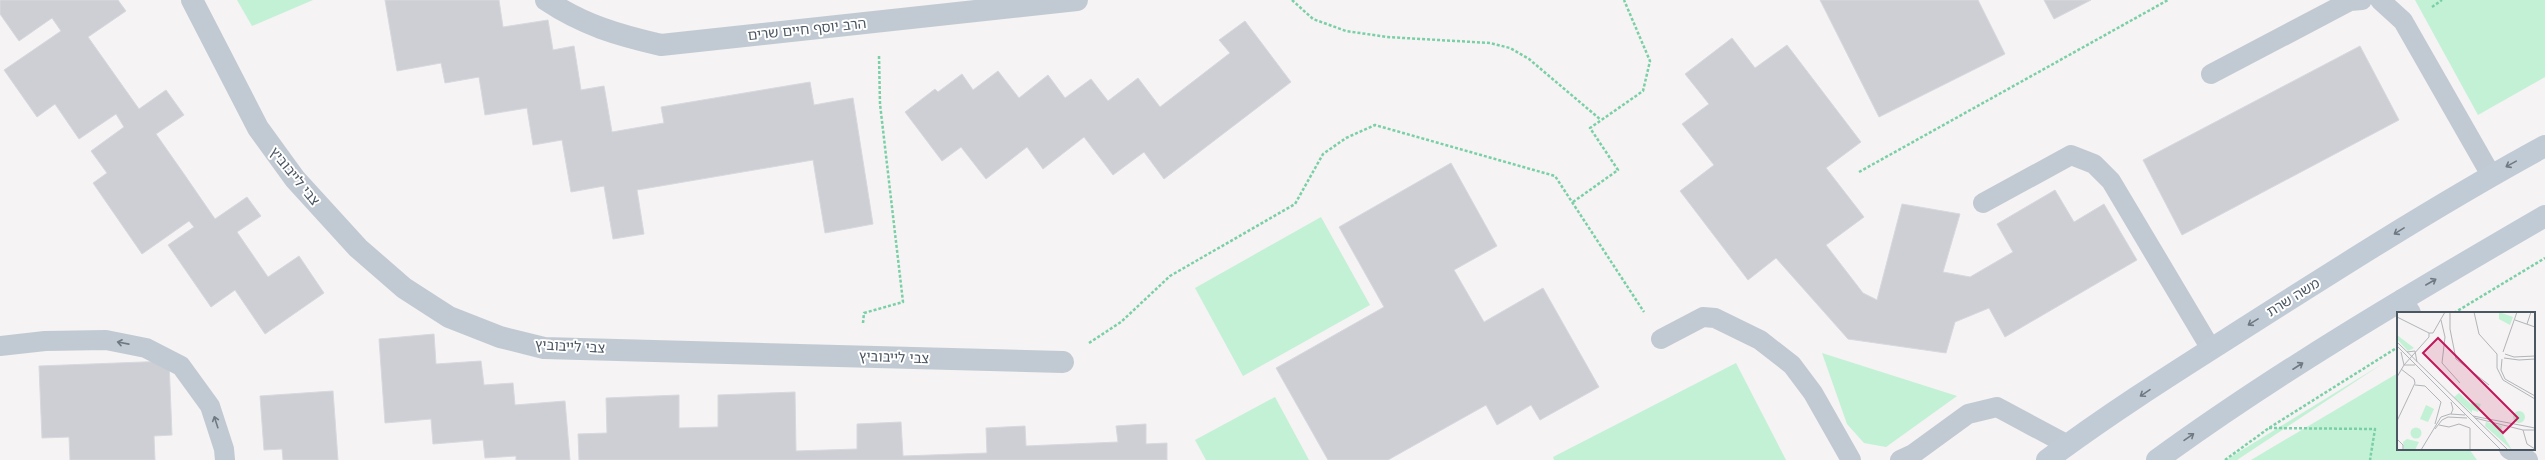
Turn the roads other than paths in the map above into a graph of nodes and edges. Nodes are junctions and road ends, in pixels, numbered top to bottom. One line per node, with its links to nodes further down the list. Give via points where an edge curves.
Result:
1 (192, 0): 15 (street, צבי לייבוביץ, via 258,128 295,179 358,248 404,288 449,317 500,337 544,348)
2 (546, 0): 3 (street, הרב יוסף חיים שרים, via 583,23 614,34 661,45)
3 (1077, 0)
4 (2362, 0): 6 (lane, via 2350,1)
5 (2380, 0): 8 (lane, via 2403,21)
6 (2211, 74)
7 (2545, 146): 8 (street, משה שרת, one-way to 8)
8 (2491, 175): 14 (street, משה שרת, one-way to 14)
9 (1983, 203): 14 (lane, via 2071,155 2094,164 2111,181)
10 (2545, 216): 11 (street, one-way to 10)
11 (2406, 306): 22 (street, one-way to 11, via 2206,425)
12 (1661, 339): 19 (lane, via 1703,317 1715,318 1760,340 1792,365 1813,393)
13 (0, 346): 18 (lane, one-way to 13, via 210,406 181,366 146,348 106,340 45,341)
14 (2211, 349): 16 (street, משה שרת, one-way to 16)
15 (1063, 362)
16 (2068, 445): 20 (lane, via 1998,407 1968,414); 21 (street, משה שרת)
17 (2511, 450): 23 (lane)
18 (225, 460)
19 (1850, 460)
20 (1900, 460)
21 (2047, 460)
22 (2157, 460)
23 (2528, 460)

